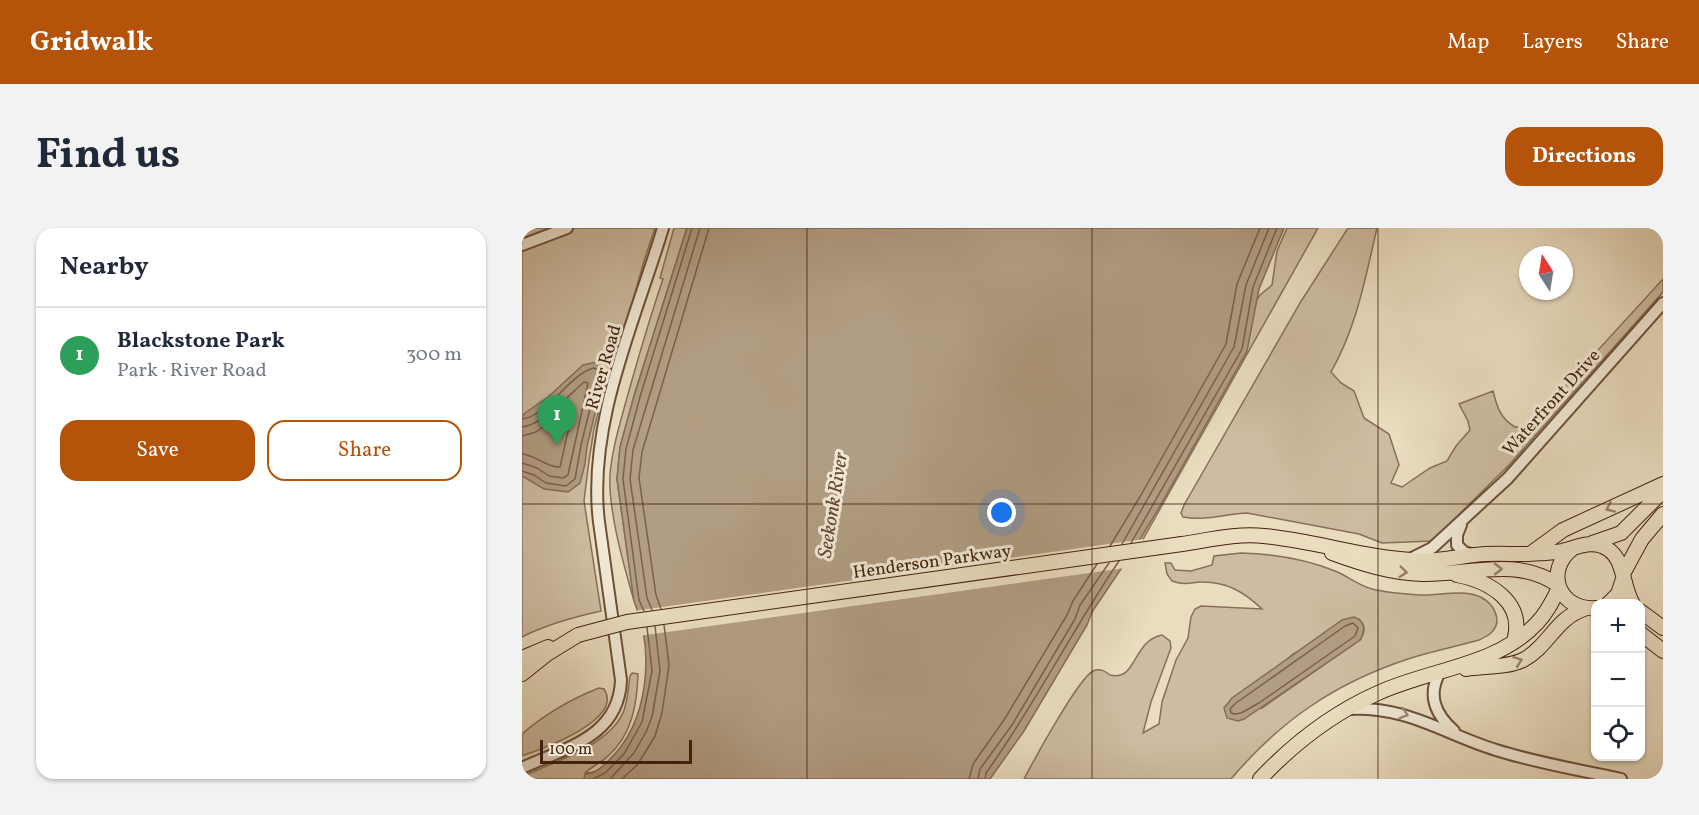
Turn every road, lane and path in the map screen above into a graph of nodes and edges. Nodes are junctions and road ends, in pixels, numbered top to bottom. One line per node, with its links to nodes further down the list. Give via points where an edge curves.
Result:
1 (567, 228): 3 (street)
2 (663, 228): 32 (street, River Road, via 622,356 596,475 620,690 615,709 592,735)
3 (522, 245)
4 (1663, 303): 8 (street, Waterfront Drive, via 1514,471)
5 (1663, 484): 13 (main road, one-way to 13, via 1563,530)
6 (1663, 491): 10 (main road, Henderson Parkway, via 1621,533)
7 (1663, 514): 16 (main road, via 1642,539)
8 (1463, 522): 12 (street, via 1457,545 1464,552); 14 (street, Waterfront Drive, via 1432,548)
9 (1293, 540): 14 (main road, Henderson Parkway); 15 (main road, Henderson Parkway, one-way to 15, via 1385,570); 23 (main road, Henderson Parkway, bridge, via 1252,536 1182,544 627,622)
10 (1588, 544): 11 (main road, Henderson Parkway); 16 (main road, via 1613,553)
11 (1572, 549): 13 (main road, Henderson Parkway); 17 (main road, via 1559,566)
12 (1477, 555): 13 (main road, Henderson Parkway); 14 (main road, Henderson Parkway)
13 (1527, 555)
14 (1409, 559)
15 (1440, 573): 17 (main road, Henderson Parkway, one-way to 17, via 1527,570); 25 (main road, via 1479,581 1502,595 1514,616)
16 (1623, 576): 18 (main road); 19 (main road)
17 (1559, 586): 20 (main road, Henderson Parkway, via 1569,602); 25 (main road, via 1538,622)
18 (1612, 599)
19 (1632, 599)
20 (1591, 609): 28 (main road, one-way to 20, via 1521,661 1565,618)
21 (1645, 614): 22 (main road)
22 (1663, 628)
23 (578, 635): 27 (main road, Henderson Parkway); 29 (main road, Henderson Parkway)
24 (1645, 636): 26 (main road)
25 (1514, 641): 28 (main road)
26 (1663, 651)
27 (522, 658)
28 (1440, 672): 30 (main road, via 1396,685); 31 (street, via 1433,689 1434,705 1446,724)
29 (522, 674)
30 (1346, 710): 31 (street, one-way to 31, via 1394,711); 33 (main road, via 1300,741)
31 (1461, 736): 34 (street, via 1509,754)
32 (522, 768)
33 (1260, 779)
34 (1622, 779)

